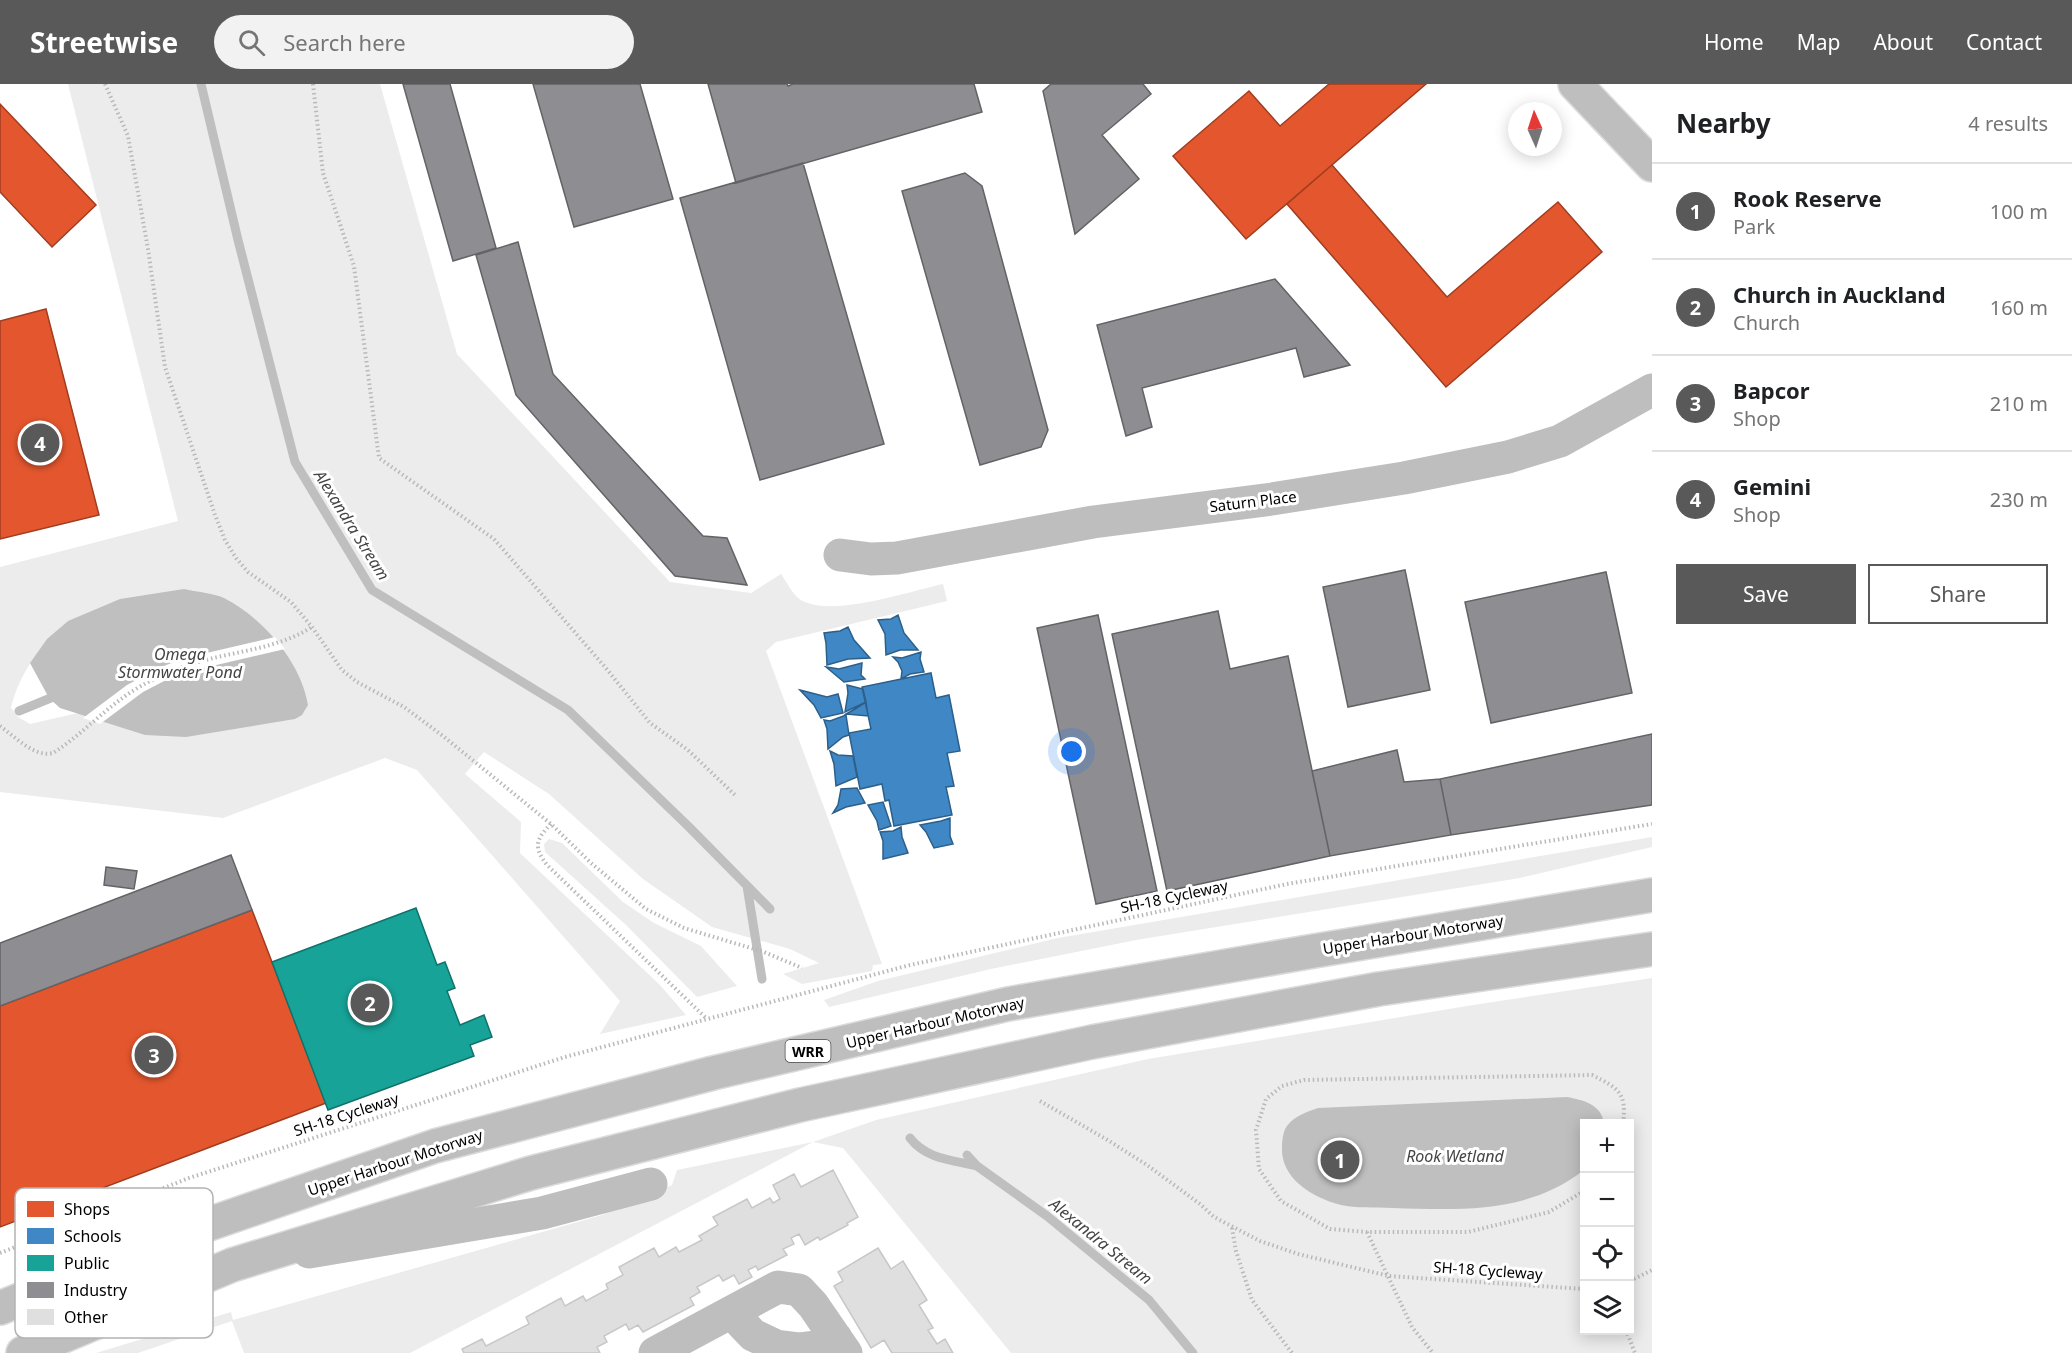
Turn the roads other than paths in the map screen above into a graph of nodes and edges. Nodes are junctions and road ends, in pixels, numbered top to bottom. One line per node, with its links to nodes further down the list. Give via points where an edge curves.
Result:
1 (1575, 84): 2 (main road)
2 (1652, 165)
3 (1652, 390): 4 (main road, Saturn Place, via 1560,441 1444,471 1093,522 897,558)
4 (840, 555)
5 (1649, 895): 8 (main road, Upper Harbour Motorway / WRR, via 1008,1004 713,1073 435,1146)
6 (1652, 950): 9 (main road, via 1378,989 1092,1042 800,1105 531,1173)
7 (651, 1184): 9 (main road, via 542,1213)
8 (213, 1223)
9 (232, 1265): 10 (main road)
10 (213, 1273)
11 (15, 1302): 12 (main road, Upper Harbour Motorway / WRR)
12 (0, 1308)
13 (732, 1313): 15 (main road, via 753,1335 776,1346); 15 (main road, via 778,1287 799,1290); 17 (main road)
14 (59, 1338): 16 (main road)
15 (841, 1346)
16 (23, 1353)
17 (656, 1353)

